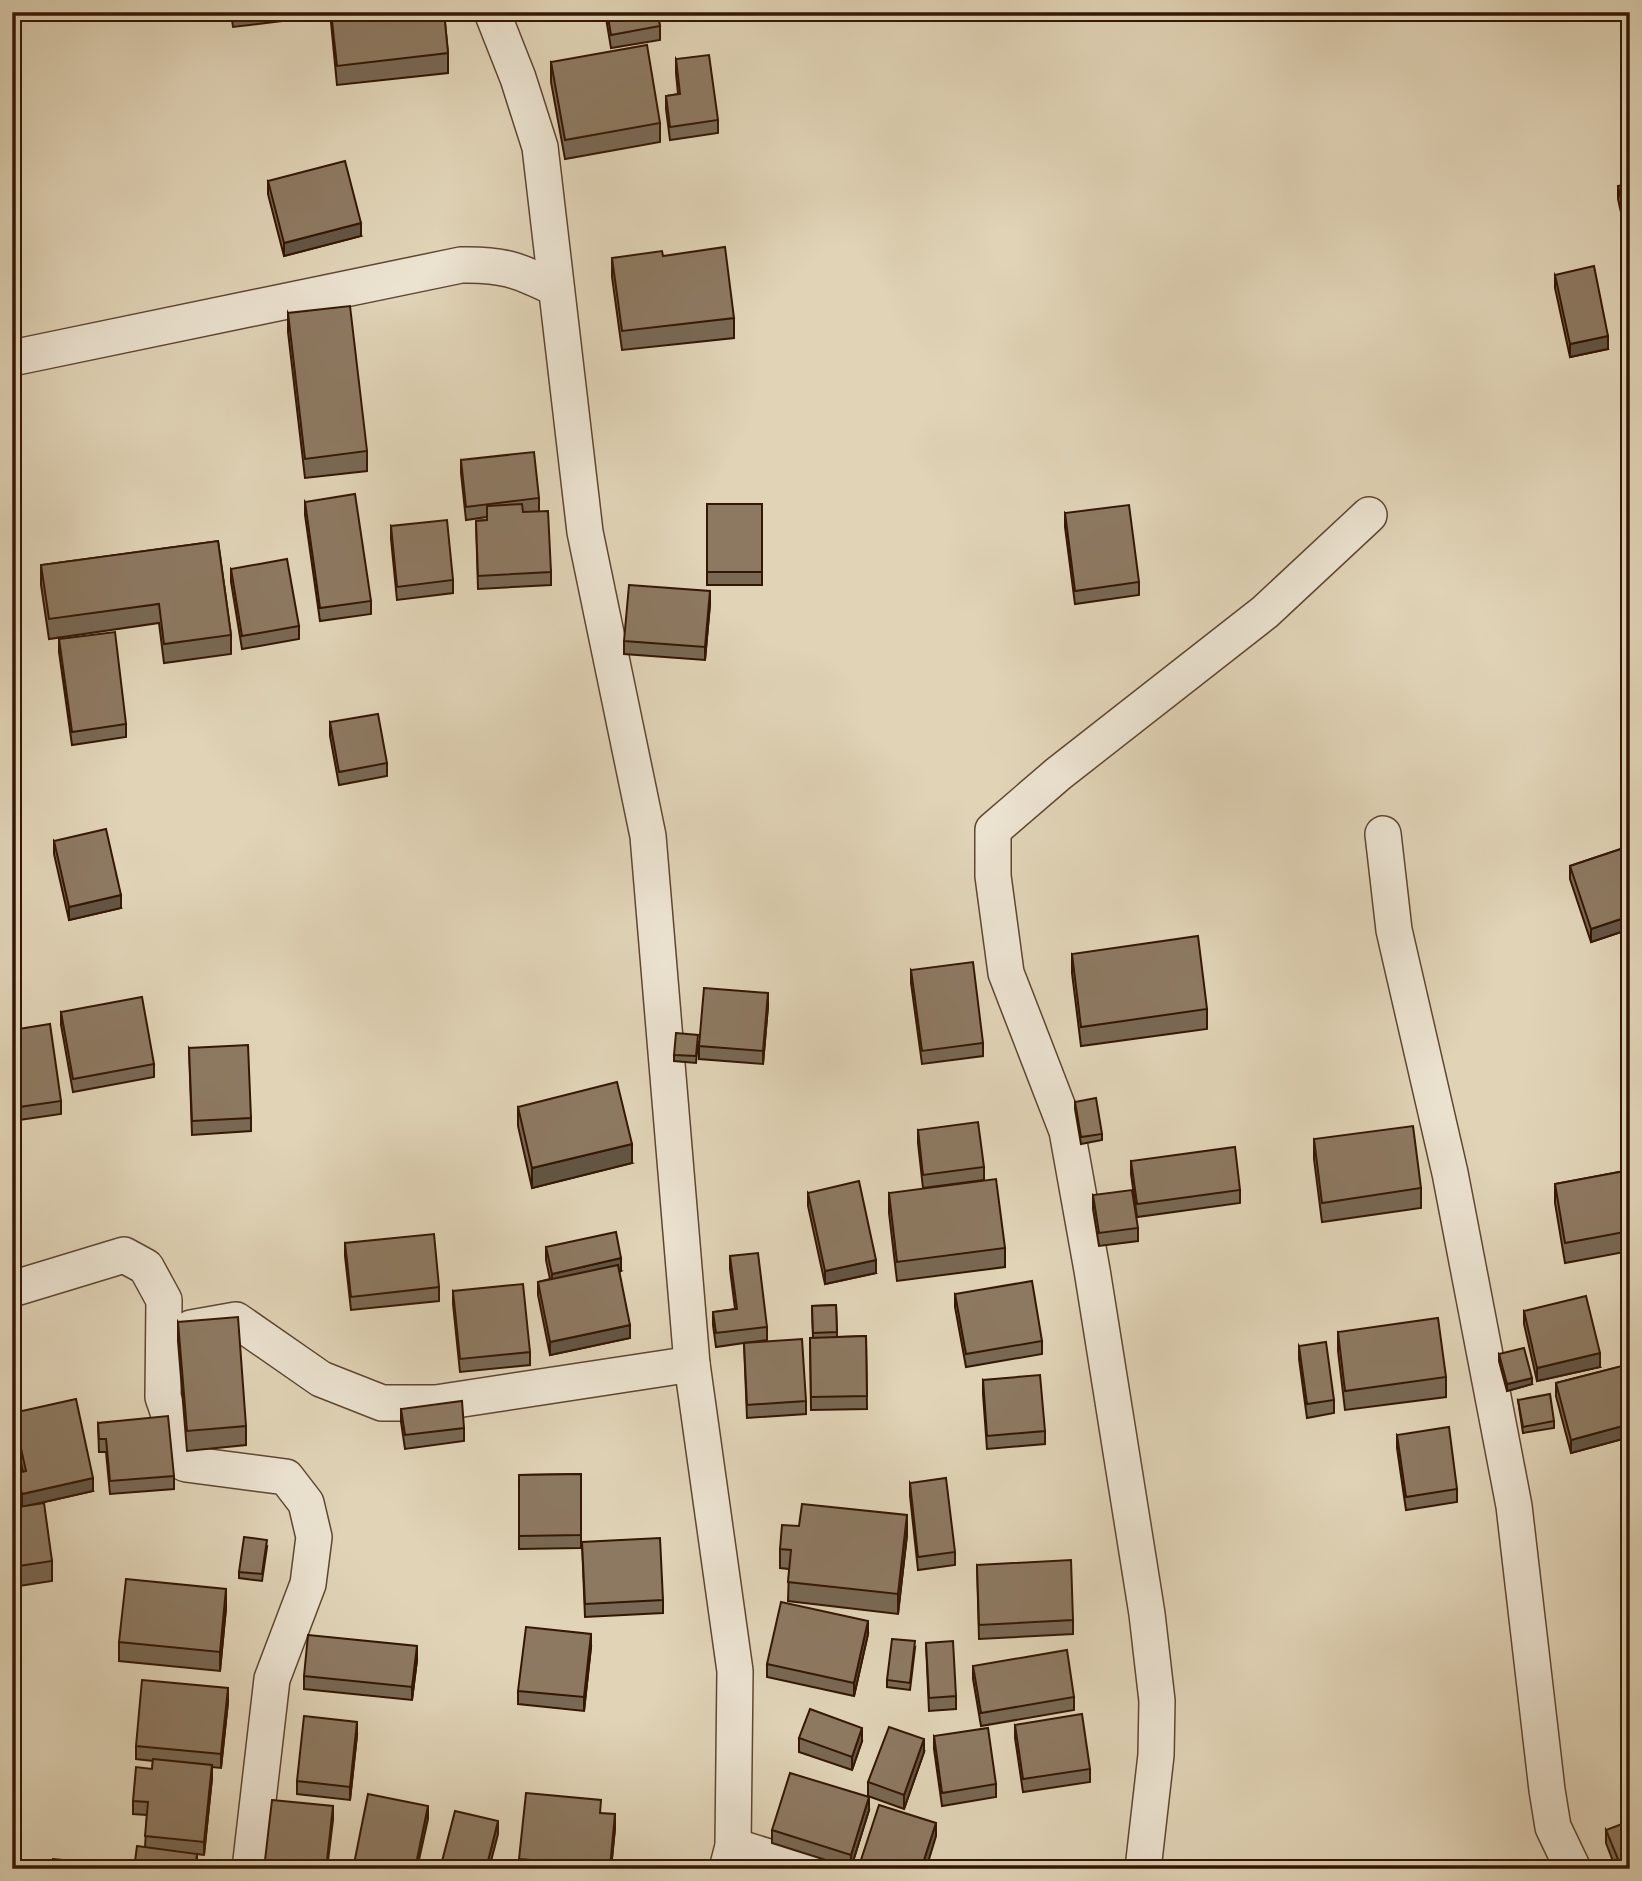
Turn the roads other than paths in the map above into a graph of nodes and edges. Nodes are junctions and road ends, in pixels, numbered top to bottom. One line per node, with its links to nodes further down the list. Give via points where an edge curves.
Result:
1 (492, 12): 2 (street, via 540,146)
2 (555, 288): 3 (street, via 494,264 461,265); 8 (street, via 585,532 648,836)
3 (12, 358)
4 (1369, 515): 12 (street, via 1265,612 993,830 993,876 1006,973 1067,1131 1147,1614 1157,1701)
5 (1383, 834): 13 (street, via 1394,930 1450,1173 1514,1506 1553,1827)
6 (12, 1289): 7 (street, via 124,1255 146,1268 164,1300)
7 (163, 1333): 8 (street, via 236,1320 321,1379 383,1403 436,1403); 10 (street, via 163,1397 186,1464 286,1477 306,1503 314,1536 308,1584 272,1679)
8 (692, 1364): 9 (street, via 735,1671)
9 (730, 1857): 11 (street)
10 (250, 1869)
11 (807, 1869)
12 (1143, 1869)
13 (1573, 1869)

